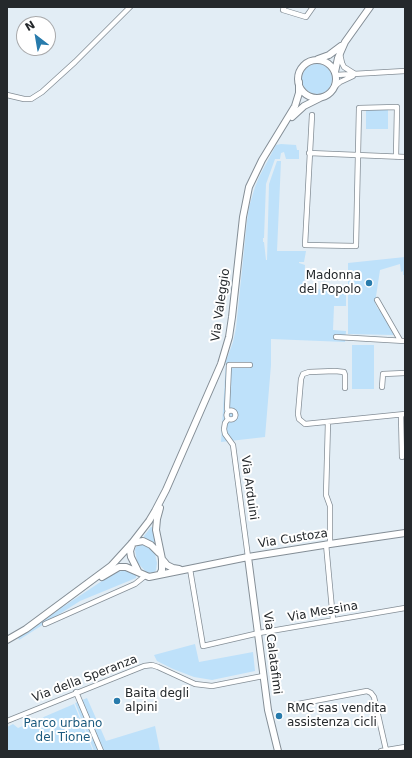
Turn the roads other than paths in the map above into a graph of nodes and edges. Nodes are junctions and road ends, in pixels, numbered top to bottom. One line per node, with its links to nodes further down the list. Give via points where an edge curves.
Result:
1 (130, 7): 13 (street, via 42,92 24,99)
2 (284, 7): 3 (street, via 283,10 306,17)
3 (313, 7)
4 (370, 7): 5 (main road)
5 (345, 42): 6 (main road); 7 (main road, via 329,55)
6 (340, 52): 9 (main road); 10 (street, via 344,67)
7 (315, 60): 9 (main road, via 325,61); 11 (main road, via 300,70)
8 (405, 72): 10 (street)
9 (335, 74): 10 (street); 12 (main road)
10 (357, 75): 12 (street)
11 (299, 82): 14 (main road, via 309,96); 16 (main road, Via Valeggio, via 298,98)
12 (333, 88): 14 (main road)
13 (7, 95)
14 (326, 95): 16 (main road, Via Valeggio, via 304,106)
15 (312, 115): 17 (street)
16 (286, 122): 33 (main road, Via Valeggio, via 262,160 249,187 227,345 214,383)
17 (309, 153): 18 (street); 18 (street, via 305,245 324,246 356,246)
18 (357, 155): 19 (street); 19 (street, via 359,108 397,107)
19 (396, 157): 20 (street)
20 (405, 157)
21 (378, 300): 23 (street)
22 (336, 337): 23 (street)
23 (403, 340)
24 (250, 365): 28 (street, via 229,365)
25 (405, 373): 26 (street, via 384,374)
26 (382, 387)
27 (345, 388): 31 (street, via 344,372 303,374 299,420 305,424)
28 (228, 411): 30 (street); 30 (street, via 233,411 236,416 232,420)
29 (403, 415): 31 (street); 32 (street)
30 (228, 419): 38 (street, Via Arduini, via 224,429 233,445)
31 (328, 422): 36 (street)
32 (402, 457)
33 (166, 490): 35 (main road, via 149,521); 37 (main road, via 156,530)
34 (405, 533): 36 (main road, Via Custoza)
35 (132, 543): 37 (main road, Via Custoza, via 144,542 151,545); 40 (main road, via 131,557); 43 (main road, via 111,566)
36 (328, 544): 38 (main road, Via Custoza); 45 (street)
37 (161, 556): 39 (main road, Via Custoza, via 167,565 173,568); 41 (main road)
38 (248, 557): 39 (main road, Via Custoza); 47 (main road, Via Calatafimi)
39 (187, 569): 41 (main road, Via Custoza); 47 (street, Via Messina, via 203,646)
40 (138, 571): 42 (main road); 43 (main road, via 126,567 119,568)
41 (160, 574): 42 (main road, Via Custoza)
42 (145, 576): 46 (street, Via Custoza, via 135,584)
43 (81, 588): 48 (main road)
44 (405, 608): 45 (street, Via Messina)
45 (333, 620): 47 (street, Via Messina)
46 (45, 624)
47 (258, 633): 49 (main road, Via Calatafimi)
48 (7, 640)
49 (263, 676): 50 (street, Via della Speranza, via 212,686 196,684 152,665); 56 (main road, Via Calatafimi)
50 (76, 692): 52 (street, Via della Speranza); 55 (street)
51 (293, 705): 54 (street, via 367,691 374,698)
52 (7, 721)
53 (405, 747): 54 (street)
54 (383, 750)
55 (101, 751)
56 (278, 751)

